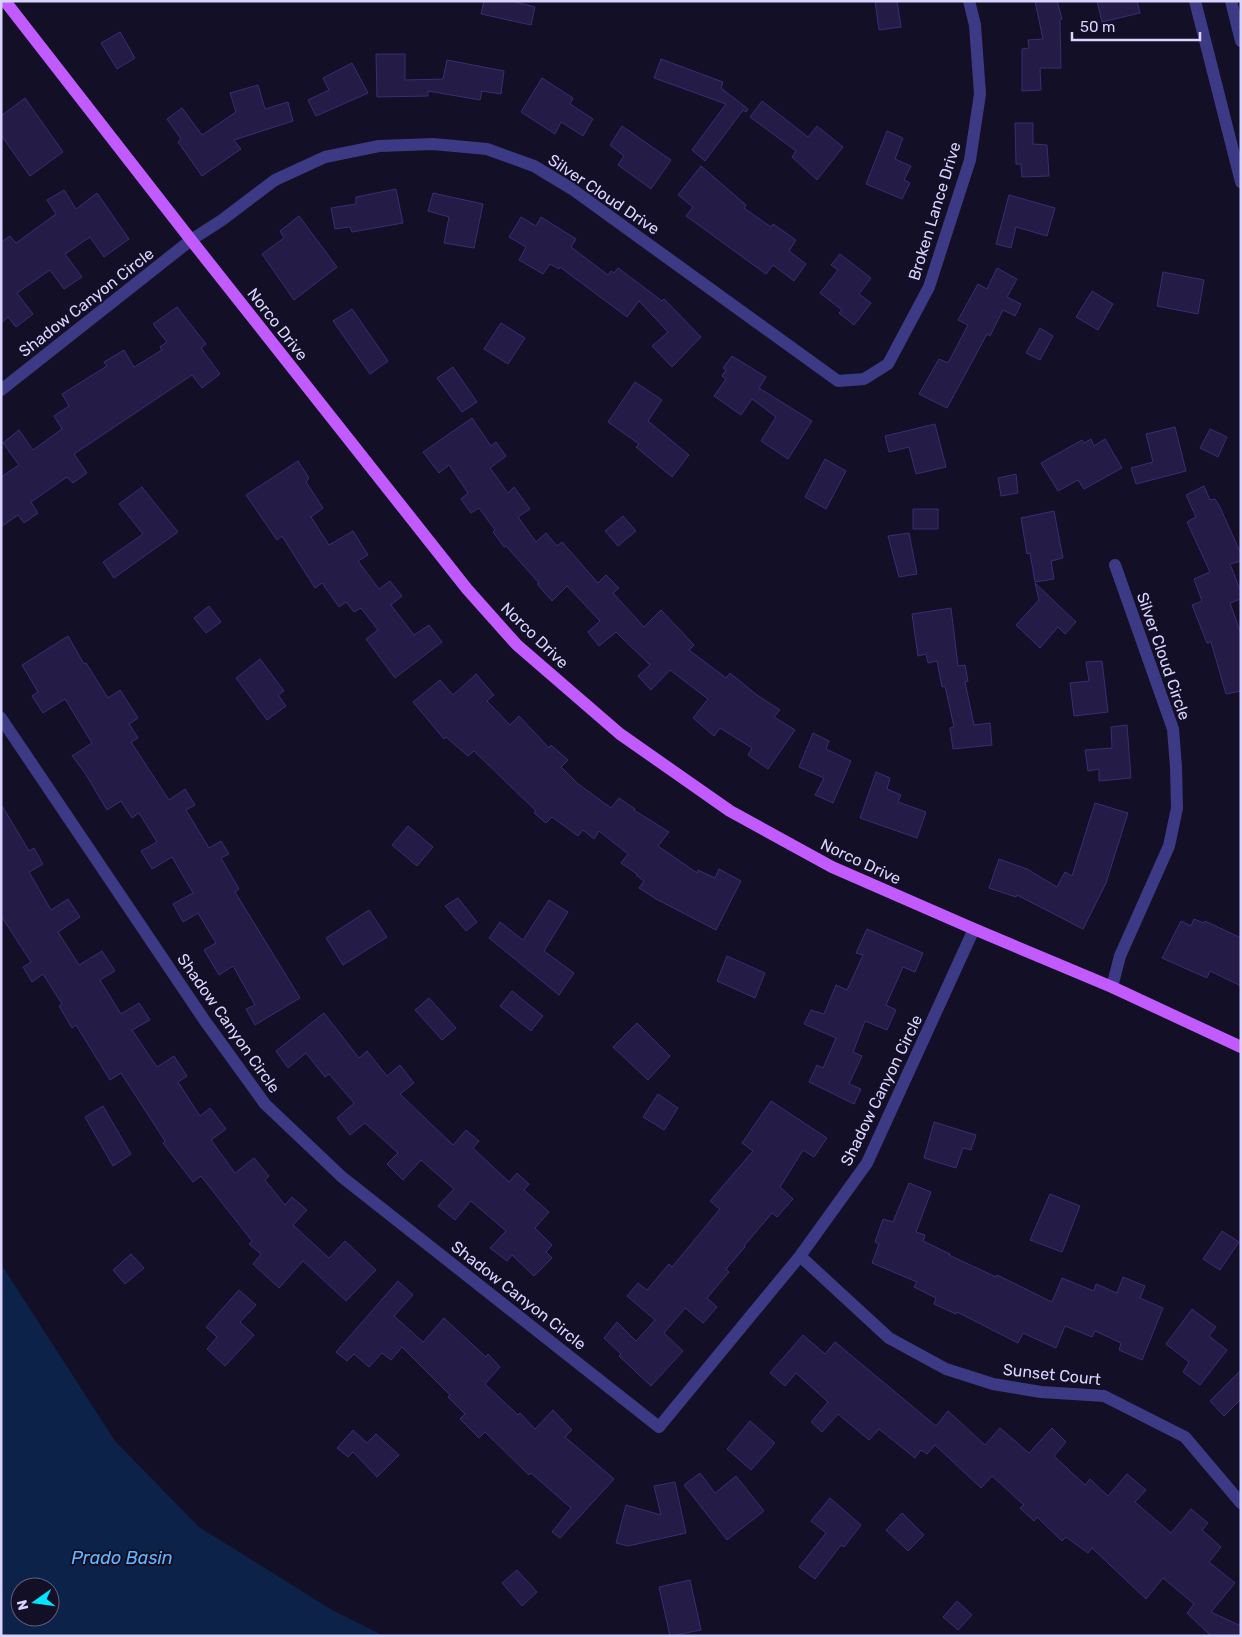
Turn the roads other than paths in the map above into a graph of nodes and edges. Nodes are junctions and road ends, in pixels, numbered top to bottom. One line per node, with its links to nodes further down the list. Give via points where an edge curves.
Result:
1 (5, 1): 7 (main road, Norco Drive)
2 (969, 1): 8 (street, Broken Lance Drive, via 976,25 980,94 970,160 929,287 888,364)
3 (1195, 1): 6 (street)
4 (1231, 1): 5 (street)
5 (1241, 40)
6 (1241, 182)
7 (190, 240): 8 (street, Silver Cloud Drive, via 275,180 325,157 379,146 433,144 487,150 534,166 572,188 838,381); 9 (street, Shadow Canyon Circle); 12 (main road, Norco Drive, via 467,589 517,645 620,734 730,811 832,867)
8 (864, 378)
9 (1, 390)
10 (1114, 565): 13 (street, Silver Cloud Circle, via 1173,729 1177,808 1169,846 1120,956)
11 (1, 718): 15 (street, Shadow Canyon Circle, via 205,1021 265,1104 342,1177 659,1427)
12 (974, 929): 13 (main road, Norco Drive); 15 (street, Shadow Canyon Circle, via 867,1163)
13 (1112, 987): 14 (main road, Norco Drive)
14 (1241, 1047)
15 (800, 1256): 16 (street, Sunset Court, via 889,1338 946,1369 993,1384 1042,1392 1104,1396 1185,1437)
16 (1241, 1504)

